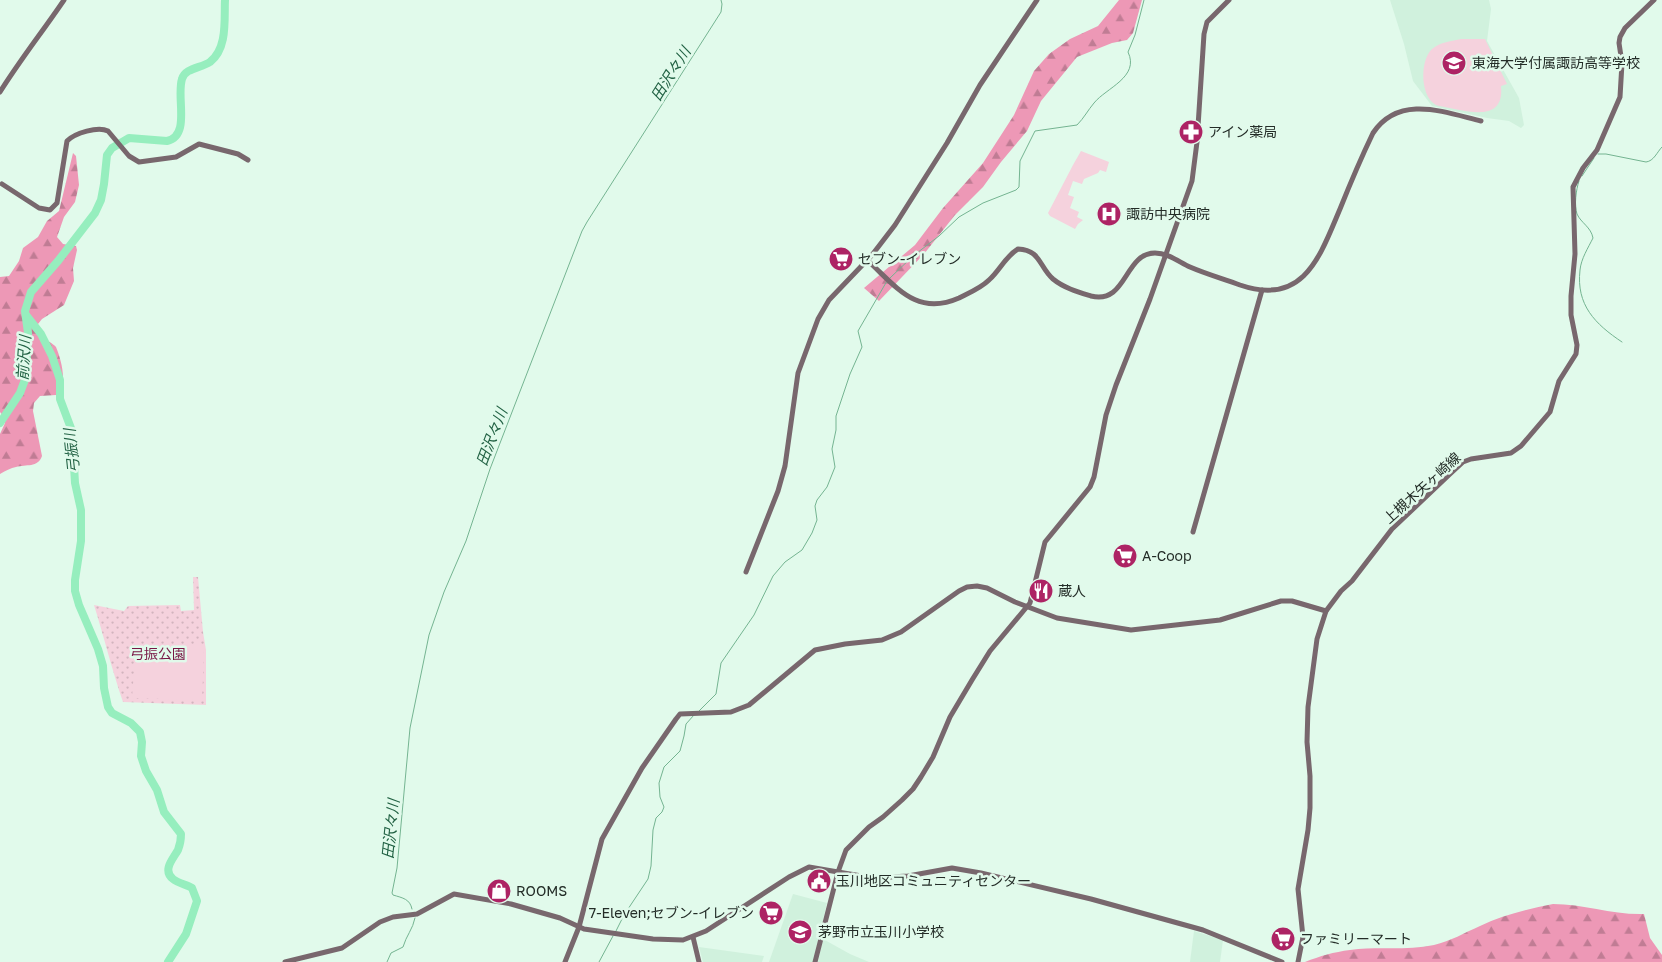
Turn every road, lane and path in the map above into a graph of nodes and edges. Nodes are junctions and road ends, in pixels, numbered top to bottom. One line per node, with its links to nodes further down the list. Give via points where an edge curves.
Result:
1 (64, 0): 5 (street)
2 (1037, 0): 10 (street, via 895,225)
3 (1229, 0): 9 (street, via 1207,22 1204,34 1192,181)
4 (1654, 0): 15 (street, 上槻木矢ヶ崎線, via 1620,36 1620,97 1597,150 1572,187 1575,254 1570,296 1577,345 1576,354 1559,381 1550,412 1512,453 1463,462 1392,529)
5 (0, 92)
6 (1481, 120): 11 (street, via 1419,108 1386,118 1372,133 1316,261 1297,282 1280,289)
7 (248, 160): 8 (street, via 238,154 199,144 176,157 139,162 129,156 113,135 100,130 75,135 67,141 57,203 50,210 39,208)
8 (2, 184)
9 (1166, 255): 10 (street, via 1153,253 1139,259 1118,288 1101,297 1062,285 1053,279 1036,256 1018,249 1008,256 990,280 954,300 932,305 903,294); 11 (street, via 1192,268); 14 (street, via 1106,415 1094,477 1090,487 1045,542)
10 (867, 260): 13 (street, via 829,300 804,353 798,373 785,466 772,509)
11 (1262, 290): 12 (street)
12 (1193, 532)
13 (746, 572)
14 (1027, 607): 15 (street, via 1058,618 1131,630 1220,620 1281,601); 16 (street, via 977,673 913,789 846,850); 17 (street, via 986,588 968,587 901,632 882,640 815,650 749,705 731,712 680,714 642,768 602,839)
15 (1326, 611): 24 (street, 上槻木矢ヶ崎線, via 1317,639 1308,706 1310,808 1298,890 1303,937)
16 (838, 872): 18 (street, via 809,867 799,871); 22 (street); 23 (street, via 873,878 952,868 981,873 1203,930)
17 (579, 927): 18 (street, via 669,941); 19 (street, via 511,904 454,894 417,914 380,922 342,948); 20 (street)
18 (693, 937): 21 (street)
19 (285, 962)
20 (566, 962)
21 (699, 962)
22 (815, 962)
23 (1282, 962)
24 (1298, 962)

